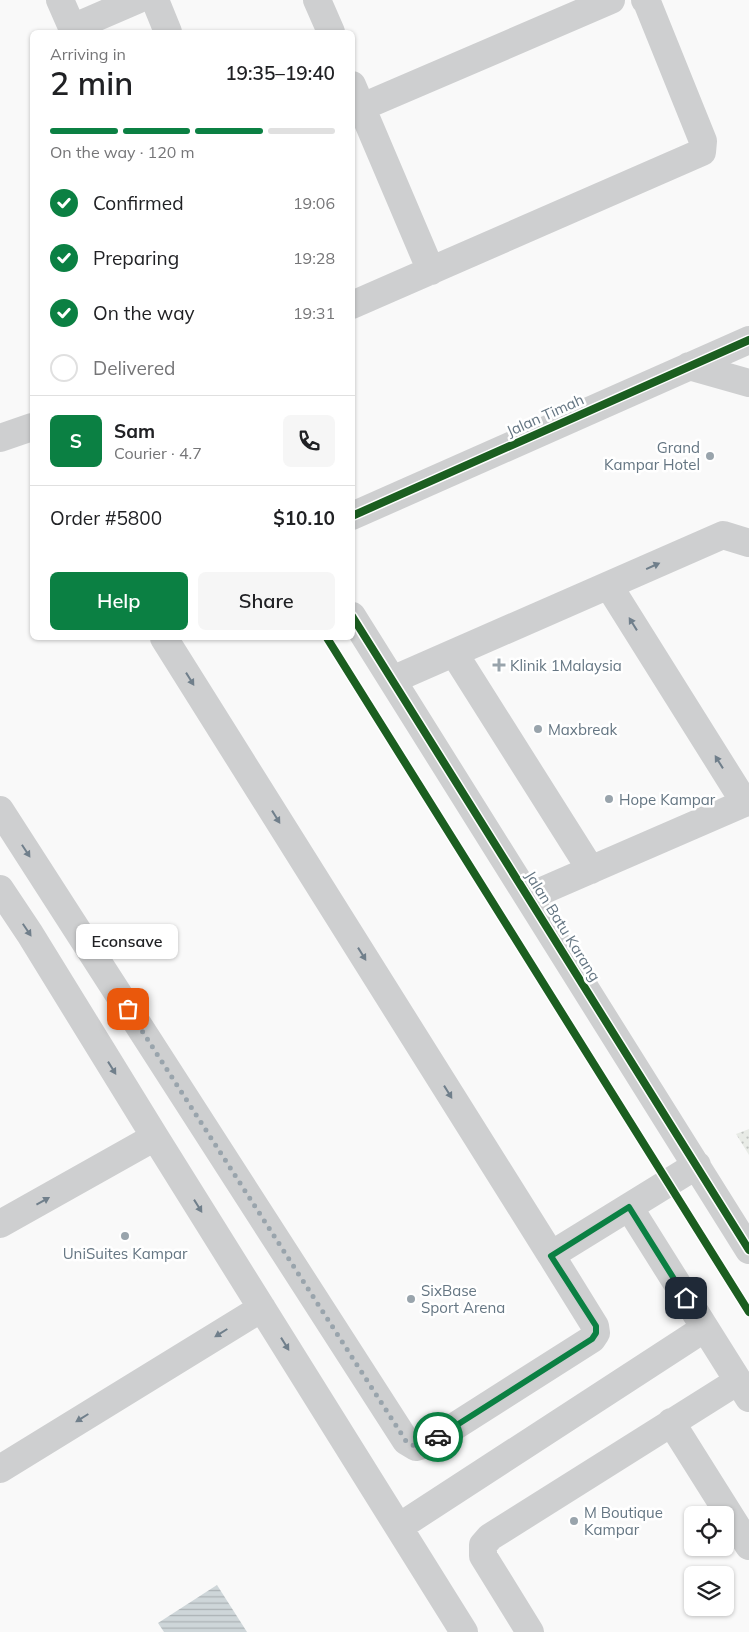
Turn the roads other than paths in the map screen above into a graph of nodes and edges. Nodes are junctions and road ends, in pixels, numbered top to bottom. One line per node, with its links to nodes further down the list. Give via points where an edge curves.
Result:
1 (60, 0): 7 (street)
2 (137, 0): 7 (street)
3 (155, 0): 8 (street)
4 (317, 0): 9 (street)
5 (611, 0): 10 (street)
6 (645, 0): 11 (street, via 703,141 702,152)
7 (73, 30)
8 (167, 30)
9 (330, 30)
10 (357, 96): 11 (street)
11 (431, 271): 12 (street)
12 (355, 304)
13 (749, 340): 14 (street, Jalan Timah)
14 (689, 366): 15 (street); 18 (street, Jalan Timah)
15 (749, 383)
16 (30, 429): 17 (street)
17 (0, 438)
18 (355, 515)
19 (749, 543): 20 (street, one-way to 19, via 723,535)
20 (608, 586): 23 (street); 25 (street, one-way to 20)
21 (355, 621): 24 (street, Jalan Batu Karang)
22 (165, 640): 35 (street, one-way to 35)
23 (454, 653): 24 (street); 27 (street)
24 (392, 680): 29 (street, Jalan Batu Karang)
25 (747, 802): 27 (street)
26 (0, 810): 35 (street, one-way to 35, via 406,1441 416,1447 427,1444 592,1339 596,1326)
27 (591, 870): 29 (street)
28 (0, 889): 30 (street, one-way to 30)
29 (528, 897): 31 (street, Jalan Batu Karang)
30 (155, 1137): 33 (street, one-way to 30); 36 (street, one-way to 36)
31 (697, 1165): 32 (street); 34 (street, Jalan Batu Karang)
32 (629, 1207): 35 (street); 37 (street)
33 (0, 1224)
34 (749, 1250)
35 (551, 1256)
36 (262, 1308): 40 (street, one-way to 40); 41 (street, one-way to 41)
37 (705, 1328): 38 (street); 41 (street)
38 (744, 1389): 39 (street)
39 (671, 1422): 42 (street); 44 (street, via 490,1536 482,1545 483,1556)
40 (0, 1469)
41 (398, 1527): 43 (street)
42 (749, 1546)
43 (464, 1632)
44 (530, 1632)

